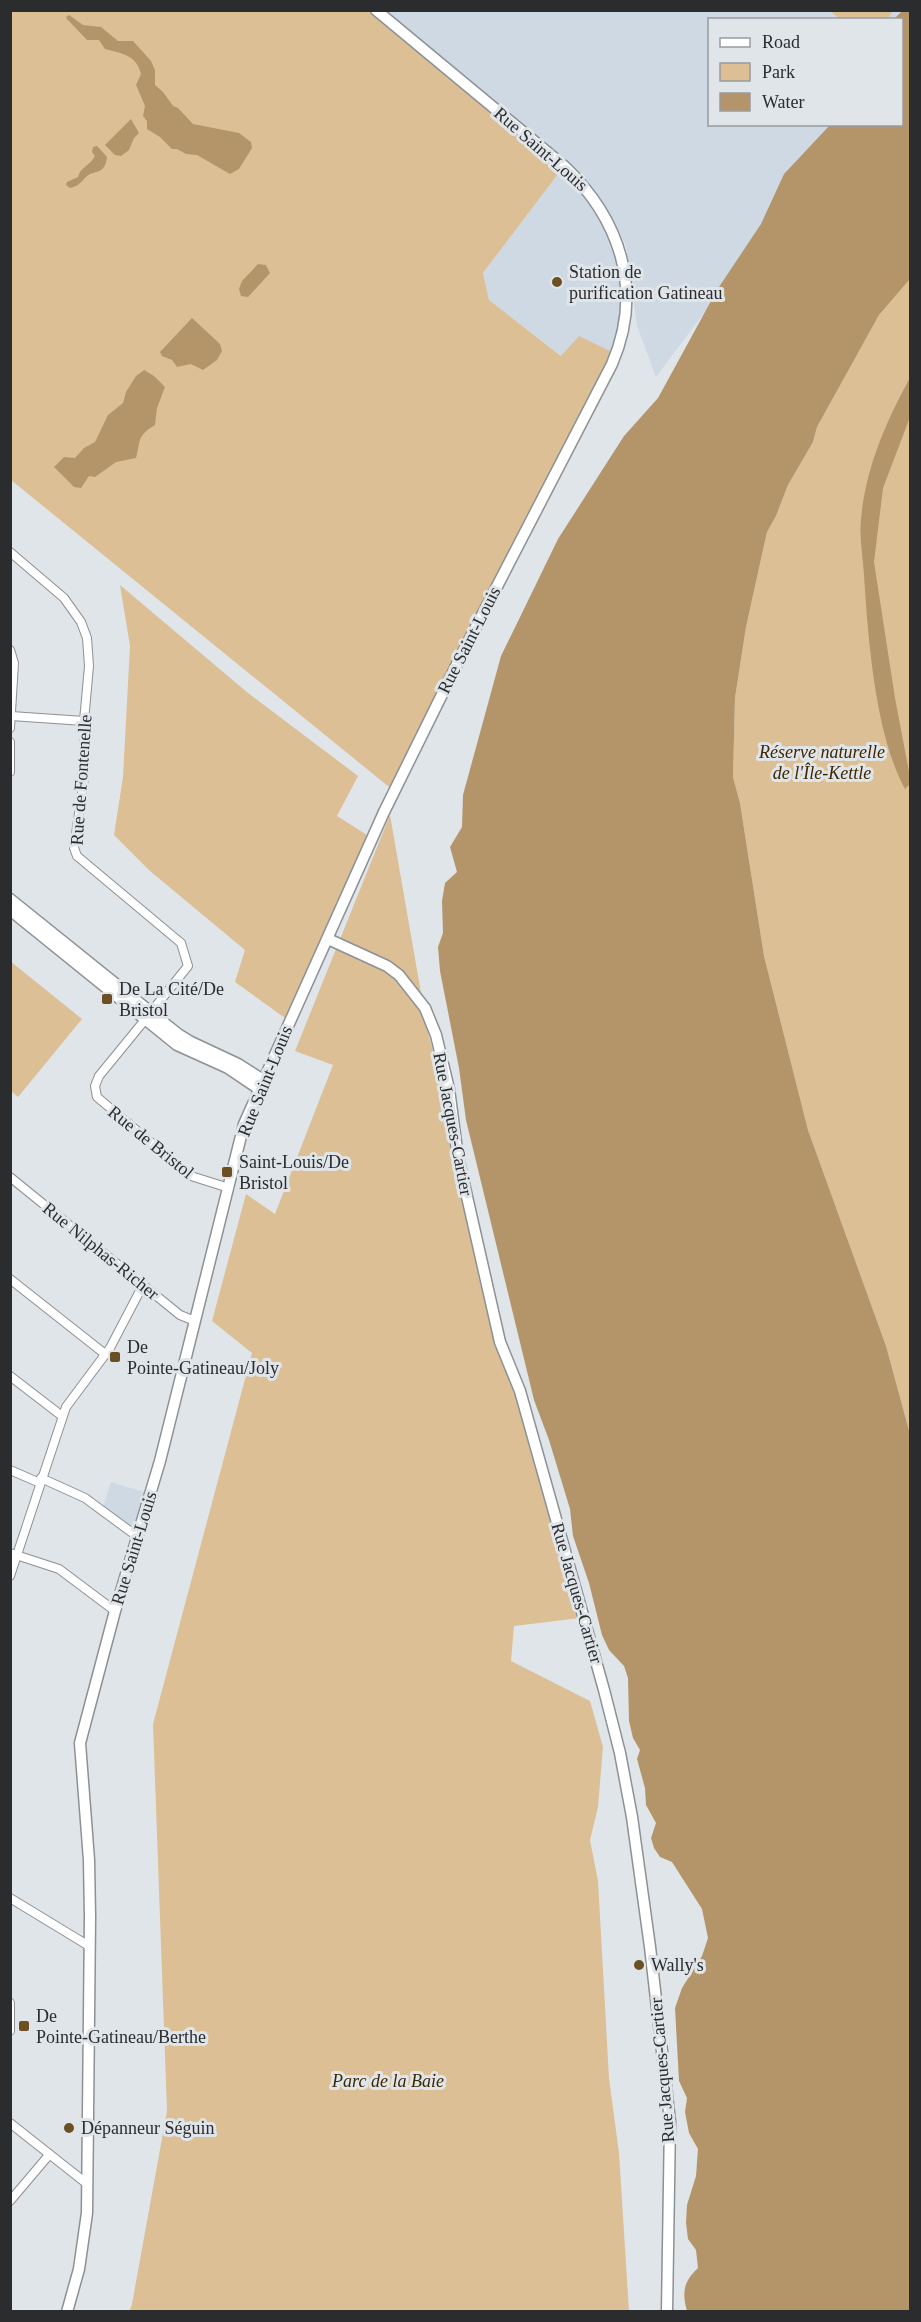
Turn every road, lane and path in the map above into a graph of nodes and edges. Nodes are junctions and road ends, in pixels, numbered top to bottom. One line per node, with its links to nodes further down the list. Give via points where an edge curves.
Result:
1 (376, 10): 11 (street, Rue Saint-Louis, via 564,166 592,195 612,230 620,255 625,309 621,341 612,364 461,656)
2 (10, 552): 5 (street, Rue de Fontenelle, via 64,598 81,622 88,657)
3 (10, 650): 4 (street, via 14,663)
4 (11, 716): 5 (street); 6 (street)
5 (84, 721): 12 (street, Rue de Fontenelle, via 84,779 74,848 77,856 181,943 186,953 188,966)
6 (10, 728)
7 (10, 742): 8 (street)
8 (10, 772)
9 (10, 899): 12 (street)
10 (10, 910): 12 (street)
11 (328, 939): 13 (street, Rue Saint-Louis); 38 (street, Rue Jacques-Cartier, via 399,975 425,1008 436,1035 449,1089 458,1158 500,1342 520,1391 614,1730 632,1817 670,2121)
12 (148, 1016): 13 (street, via 177,1045); 15 (street, Rue de Bristol, via 96,1081 97,1097 191,1176)
13 (261, 1085): 15 (street, Rue Saint-Louis, via 244,1124)
14 (10, 1177): 17 (street, Rue Nilphas-Richer)
15 (229, 1188): 18 (street, Rue Saint-Louis)
16 (10, 1279): 19 (street)
17 (143, 1285): 18 (street, Rue Nilphas-Richer, via 180,1316); 19 (street)
18 (195, 1321): 24 (street, Rue Saint-Louis)
19 (105, 1354): 21 (street)
20 (10, 1376): 21 (street)
21 (62, 1416): 23 (street)
22 (10, 1470): 23 (street)
23 (40, 1480): 24 (street, via 85,1498); 25 (street)
24 (138, 1537): 27 (street, Rue Saint-Louis)
25 (14, 1554): 26 (street); 27 (street, via 59,1569)
26 (10, 1576)
27 (115, 1611): 29 (street, Rue Saint-Louis, via 80,1743 89,1860)
28 (10, 1898): 29 (street)
29 (89, 1946): 35 (street, Rue Saint-Louis)
30 (10, 2004): 31 (street)
31 (11, 2016): 32 (street)
32 (10, 2031)
33 (10, 2123): 34 (street)
34 (49, 2155): 35 (street); 36 (street)
35 (86, 2183): 37 (street, Rue Saint-Louis, via 87,2213 79,2269)
36 (10, 2201)
37 (67, 2312)
38 (667, 2312)

